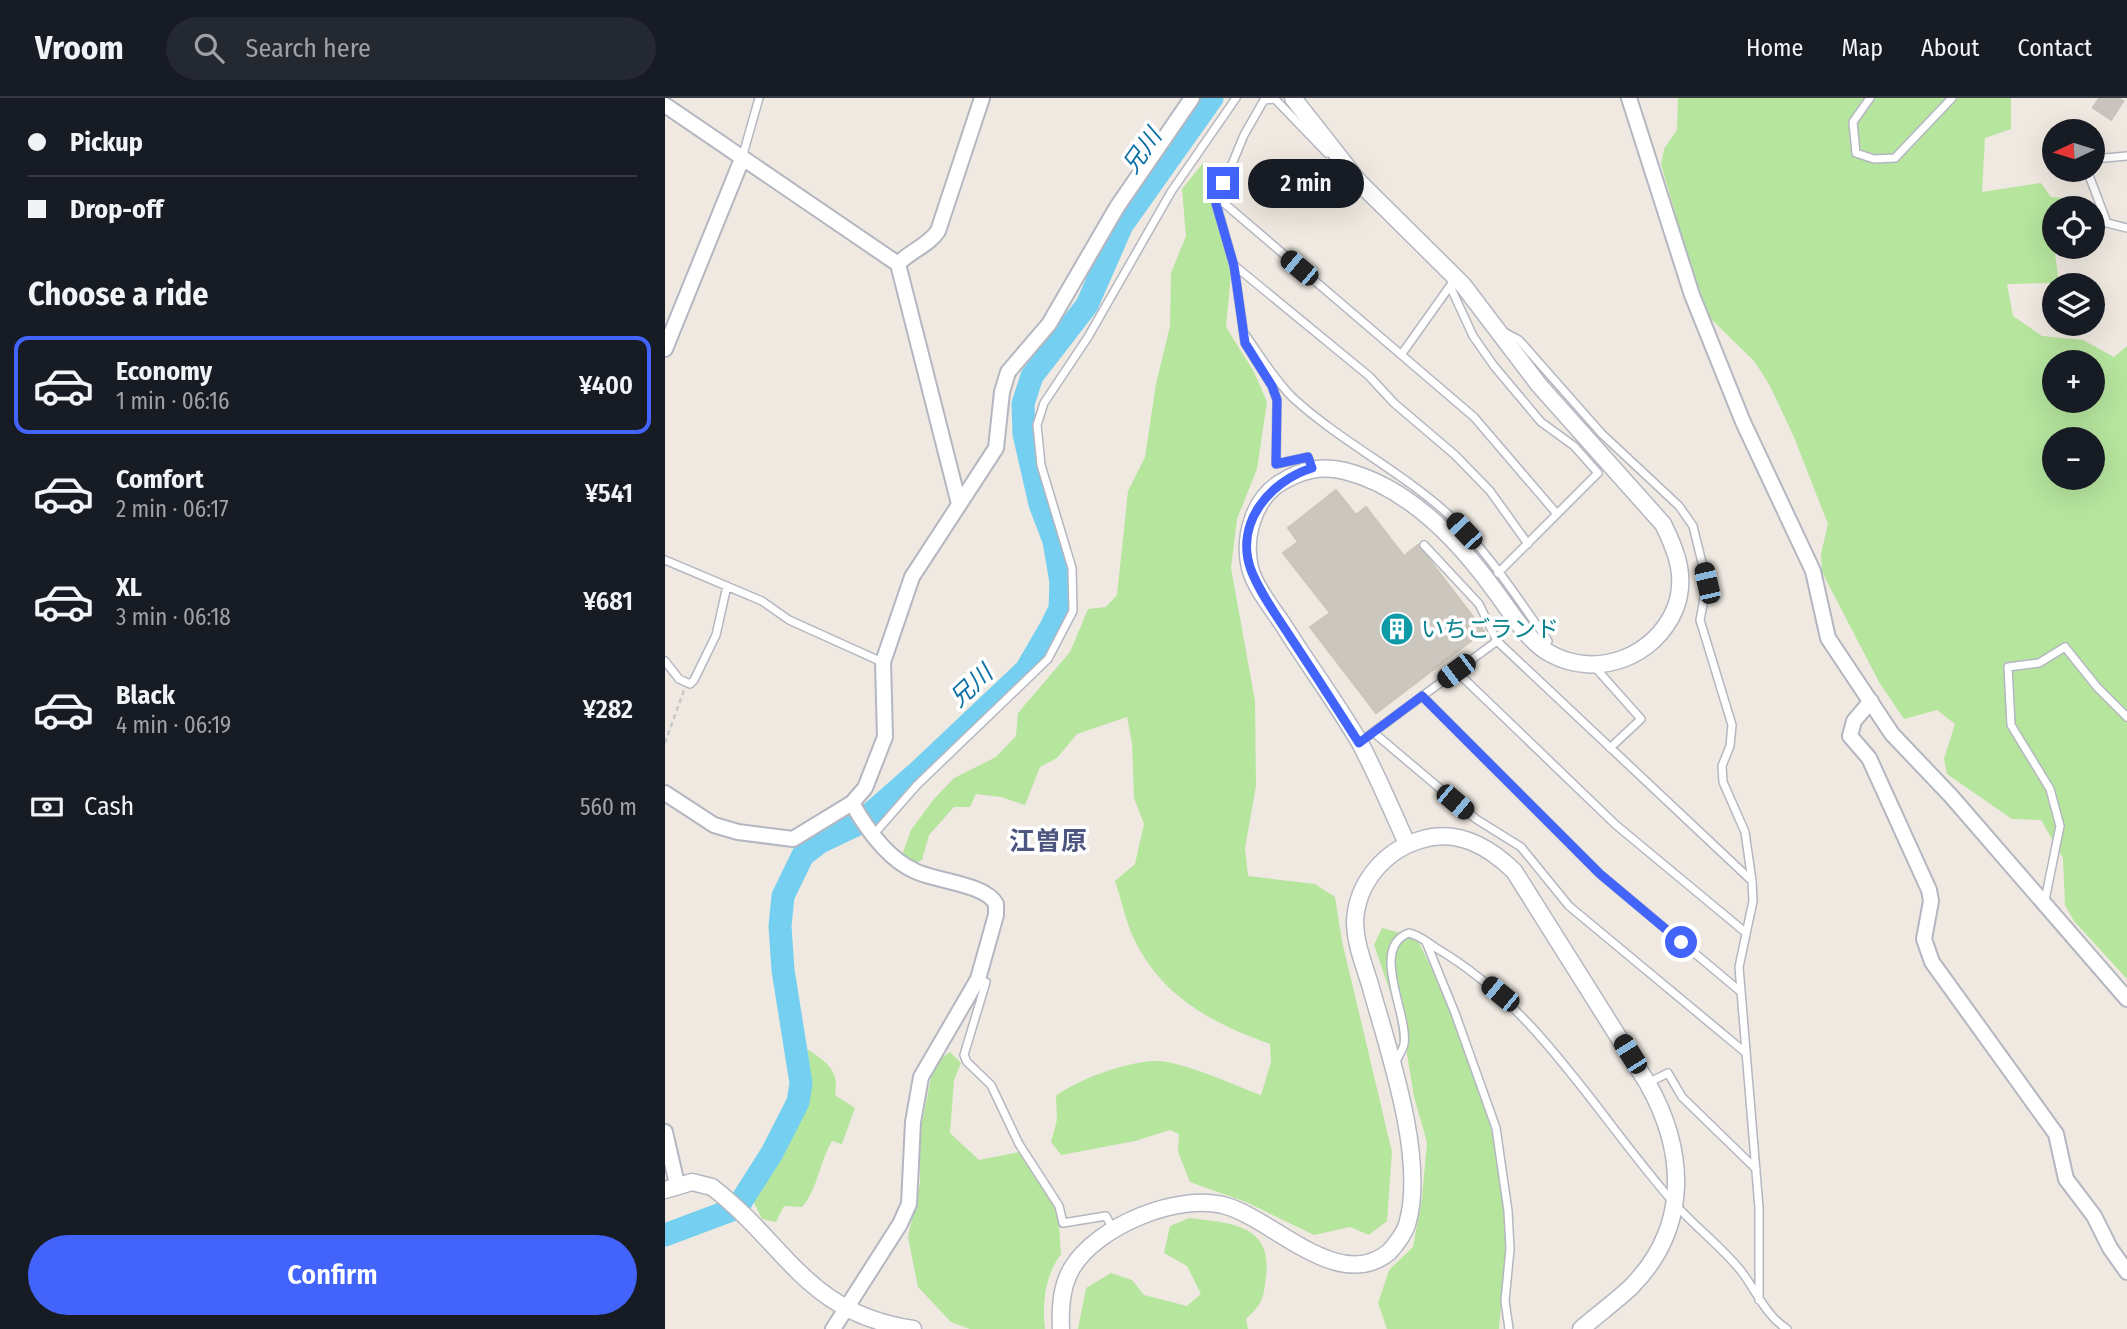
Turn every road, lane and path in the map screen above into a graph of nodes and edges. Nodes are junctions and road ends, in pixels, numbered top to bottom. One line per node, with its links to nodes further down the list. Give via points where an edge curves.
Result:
1 (759, 98): 12 (lane)
2 (982, 98): 17 (street, via 938,231)
3 (1192, 98): 26 (street, via 1117,207 1049,324 1008,372 996,448)
4 (1236, 98): 49 (lane, via 1171,192 1089,337 1044,403 1037,425 1041,465 1072,568 1073,611 1048,659 916,785)
5 (1293, 98): 14 (street)
6 (1629, 98): 41 (street, via 1692,295 1743,422 1813,571 1828,638)
7 (1870, 98): 8 (lane, via 1853,122 1856,153 1874,159 1895,159)
8 (1952, 98)
9 (665, 105): 12 (street)
10 (2127, 156): 11 (lane)
11 (2105, 158)
12 (741, 159): 17 (street); 22 (street)
13 (2091, 182): 16 (lane, via 2106,223)
14 (1359, 183): 15 (lane, via 1275,99 1264,100); 19 (street)
15 (1218, 198): 18 (lane); 23 (lane)
16 (2127, 228)
17 (898, 264): 26 (street)
18 (1234, 266): 21 (lane); 28 (lane, via 1369,376 1455,455 1490,491)
19 (1453, 282): 20 (street); 23 (lane); 24 (lane, via 1473,336 1494,366 1541,422)
20 (1497, 328): 24 (street); 51 (lane, via 1519,340 1602,434 1679,506 1693,526 1707,583 1700,620 1733,724 1722,766 1723,782 1745,832)
21 (1244, 333): 25 (lane, via 1245,343 1277,400 1276,464 1308,457); 31 (lane, via 1291,395 1451,516)
22 (665, 349)
23 (1401, 355): 27 (lane, via 1474,417)
24 (1585, 447): 27 (lane, via 1598,474); 37 (street, via 1663,524 1676,551 1682,580 1669,622 1652,642 1633,655)
25 (1312, 468): 34 (street, via 1359,475 1432,520 1461,547 1522,628); 45 (street, via 1275,486 1261,502 1250,524 1250,569)
26 (959, 504): 36 (street, via 912,578)
27 (1557, 514): 28 (lane)
28 (1528, 544): 31 (lane)
29 (1424, 545): 33 (lane, via 1479,604)
30 (665, 560): 32 (lane)
31 (1499, 573): 34 (lane, via 1548,641)
32 (727, 586): 36 (lane); 39 (lane, via 716,635 694,680)
33 (1497, 641): 38 (lane); 46 (lane)
34 (1543, 648): 37 (street, via 1582,665)
35 (665, 661): 39 (lane)
36 (883, 662): 48 (street, via 885,737)
37 (1593, 665): 46 (lane, via 1641,719)
38 (1456, 671): 40 (lane); 53 (lane, via 1616,825)
39 (687, 682): 44 (path)
40 (1422, 696): 43 (lane); 56 (lane, via 1600,874)
41 (1871, 701): 52 (street, via 1892,734); 66 (street, via 1854,721 1850,736 1869,758 1929,890 1924,939 1932,962 2056,1134 2066,1179)
42 (2127, 717): 52 (lane, via 2065,647 2039,663 2008,667 2011,725 2050,789 2060,826)
43 (1373, 732): 45 (lane); 58 (lane, via 1476,819 1521,847 1569,906)
44 (665, 743)
45 (1359, 743): 50 (street)
46 (1610, 748): 51 (lane)
47 (665, 793): 48 (street, via 714,825 780,839 793,839)
48 (855, 807): 49 (street)
49 (874, 834): 55 (street, via 888,852 915,871 993,898 996,915)
50 (1407, 844): 59 (street, via 1387,856 1366,883 1355,923); 60 (street, via 1429,837 1468,839 1495,853 1514,872)
51 (1752, 881): 53 (lane, via 1753,901)
52 (2044, 905): 57 (street)
53 (1745, 932): 56 (lane, via 1739,967)
54 (1426, 942): 59 (lane, via 1409,933 1401,935 1393,952 1391,975 1404,1044); 64 (lane, via 1500,994 1591,1097); 72 (lane, via 1496,1128 1510,1250 1505,1301)
55 (978, 979): 65 (lane, via 986,982 964,1055 967,1062 991,1085 1019,1144 1055,1198 1063,1223 1106,1216); 68 (street, via 921,1077 913,1122 909,1203)
56 (1741, 992): 58 (lane)
57 (2127, 999)
58 (1746, 1053): 62 (lane)
59 (1392, 1069): 65 (street, via 1411,1157 1411,1196 1408,1223 1394,1247 1381,1258 1342,1264 1310,1252 1226,1206 1174,1205)
60 (1648, 1084): 62 (lane, via 1668,1073 1682,1097); 64 (street, via 1663,1112 1674,1149)
61 (665, 1132): 63 (street)
62 (1756, 1169): 67 (lane)
63 (671, 1187): 68 (street, via 702,1182 720,1193 806,1281)
64 (1675, 1205): 67 (lane, via 1743,1273); 73 (street, via 1668,1229 1646,1268)
65 (1113, 1229): 71 (street, via 1073,1266 1062,1293)
66 (2127, 1272)
67 (1759, 1300): 74 (lane)
68 (845, 1310): 69 (street); 70 (street)
69 (834, 1329)
70 (913, 1329)
71 (1061, 1329)
72 (1509, 1329)
73 (1581, 1329)
74 (1787, 1329)

